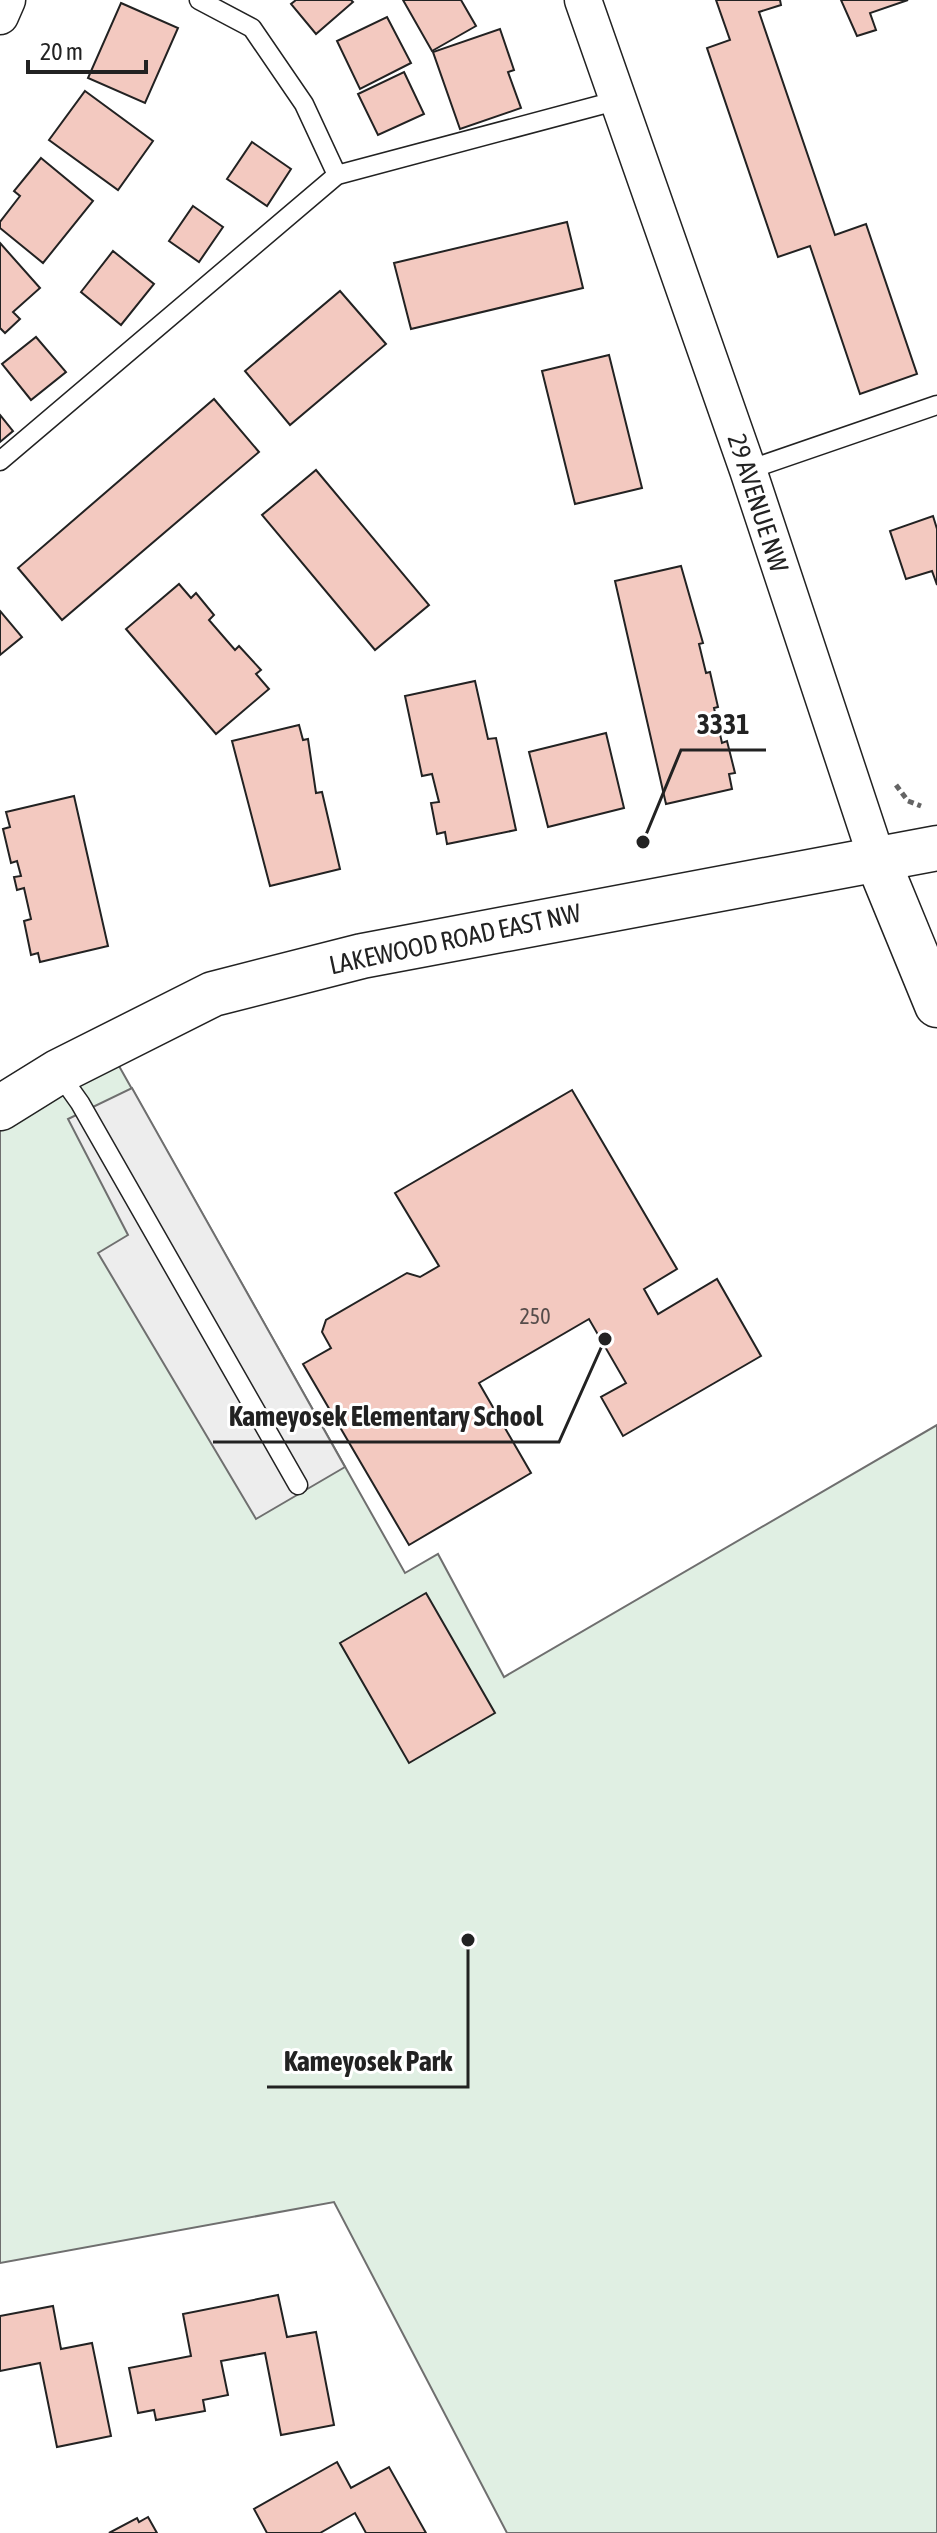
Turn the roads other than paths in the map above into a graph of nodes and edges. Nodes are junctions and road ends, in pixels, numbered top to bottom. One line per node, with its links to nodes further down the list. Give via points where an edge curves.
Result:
1 (7, 0): 4 (street)
2 (199, 0): 6 (lane, via 252,28 304,104)
3 (583, 0): 5 (street, 29 AVENUE NW)
4 (0, 16)
5 (619, 100): 6 (lane); 9 (street, 29 AVENUE NW)
6 (337, 175): 8 (lane)
7 (937, 405): 9 (lane)
8 (0, 461)
9 (748, 470): 11 (street, 29 AVENUE NW)
10 (937, 848): 11 (street, LAKEWOOD ROAD EAST NW)
11 (877, 859): 12 (street, 29 AVENUE NW); 13 (street, LAKEWOOD ROAD EAST NW, via 362,956 213,994)
12 (937, 1005)
13 (58, 1072): 14 (street, LAKEWOOD ROAD EAST NW); 15 (lane)
14 (0, 1108)
15 (298, 1485)

